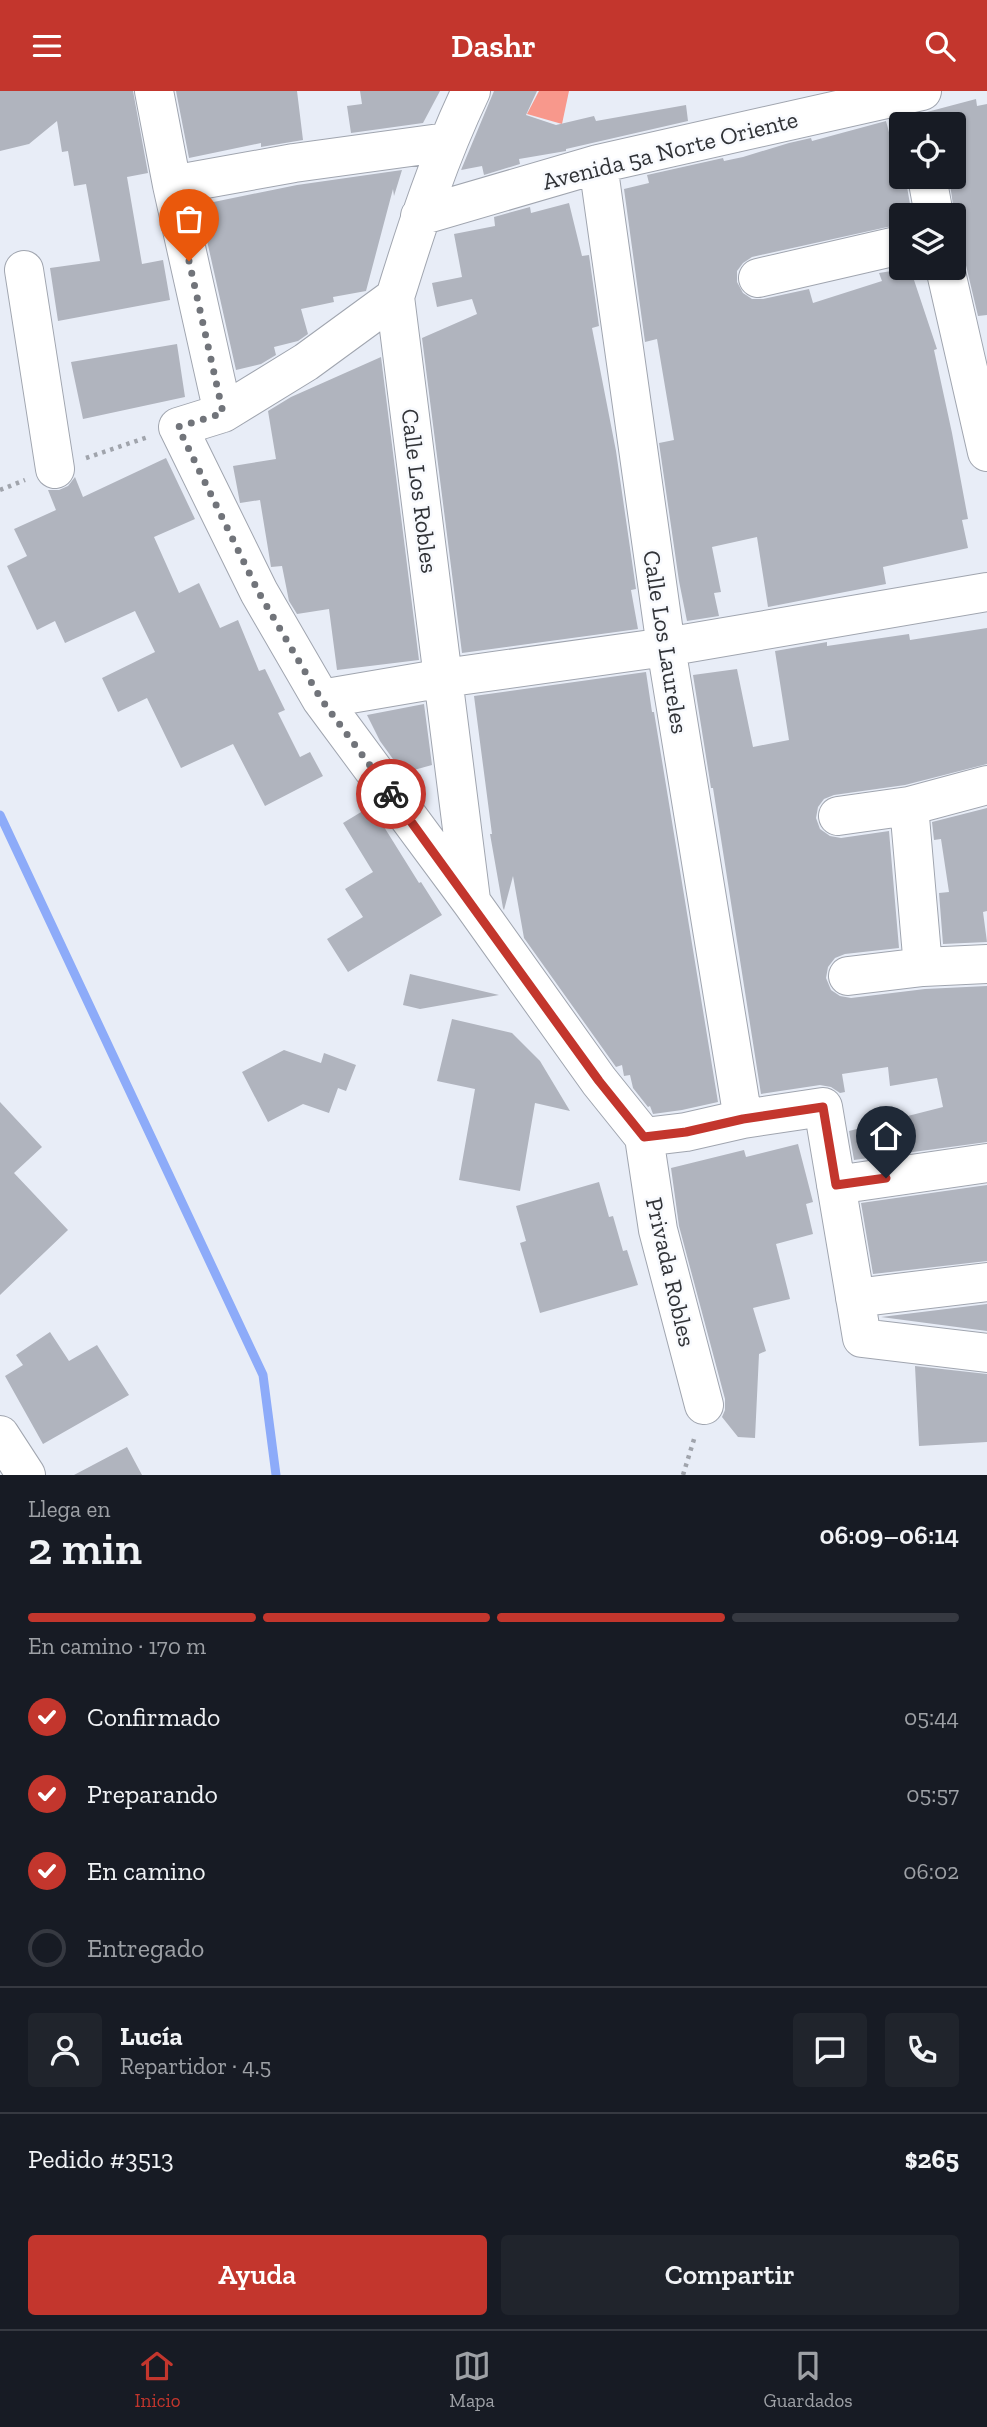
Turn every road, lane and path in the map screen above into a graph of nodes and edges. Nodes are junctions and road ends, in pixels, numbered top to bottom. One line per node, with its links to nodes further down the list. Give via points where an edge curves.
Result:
1 (154, 91): 6 (street)
2 (471, 91): 4 (street, Calle Los Robles)
3 (916, 100): 5 (street, Avenida 5a Norte Oriente)
4 (447, 142): 6 (street); 7 (street, Calle Los Robles)
5 (598, 164): 7 (street, Avenida 5a Norte Oriente); 18 (street, Calle Los Laureles)
6 (172, 185): 14 (street)
7 (420, 216): 12 (street, Calle Los Robles)
8 (889, 248): 10 (street)
9 (24, 269): 16 (street)
10 (758, 278)
11 (950, 280): 13 (street)
12 (396, 297): 14 (street, via 306,362); 19 (street, Calle Los Robles)
13 (976, 350): 15 (street)
14 (223, 413): 20 (street, via 178,427 259,593)
15 (987, 452)
16 (55, 469)
17 (987, 592): 18 (street)
18 (666, 647): 19 (street); 28 (street, Calle Los Laureles)
19 (444, 678): 20 (street); 24 (street, Calle Los Robles)
20 (321, 699): 24 (street)
21 (987, 785): 22 (street)
22 (909, 806): 23 (street); 26 (street)
23 (838, 816)
24 (472, 903): 29 (street)
25 (987, 964): 26 (street)
26 (923, 968): 27 (street)
27 (848, 976)
28 (743, 1119): 29 (street); 31 (street, via 823,1107)
29 (644, 1137): 35 (street, Privada Robles, via 658,1230)
30 (987, 1163): 31 (street)
31 (836, 1185): 33 (street)
32 (987, 1282): 33 (street)
33 (855, 1299): 34 (street, via 862,1338)
34 (987, 1353)
35 (704, 1405): 38 (path)
36 (0, 1435): 37 (street)
37 (26, 1475)
38 (683, 1475)

